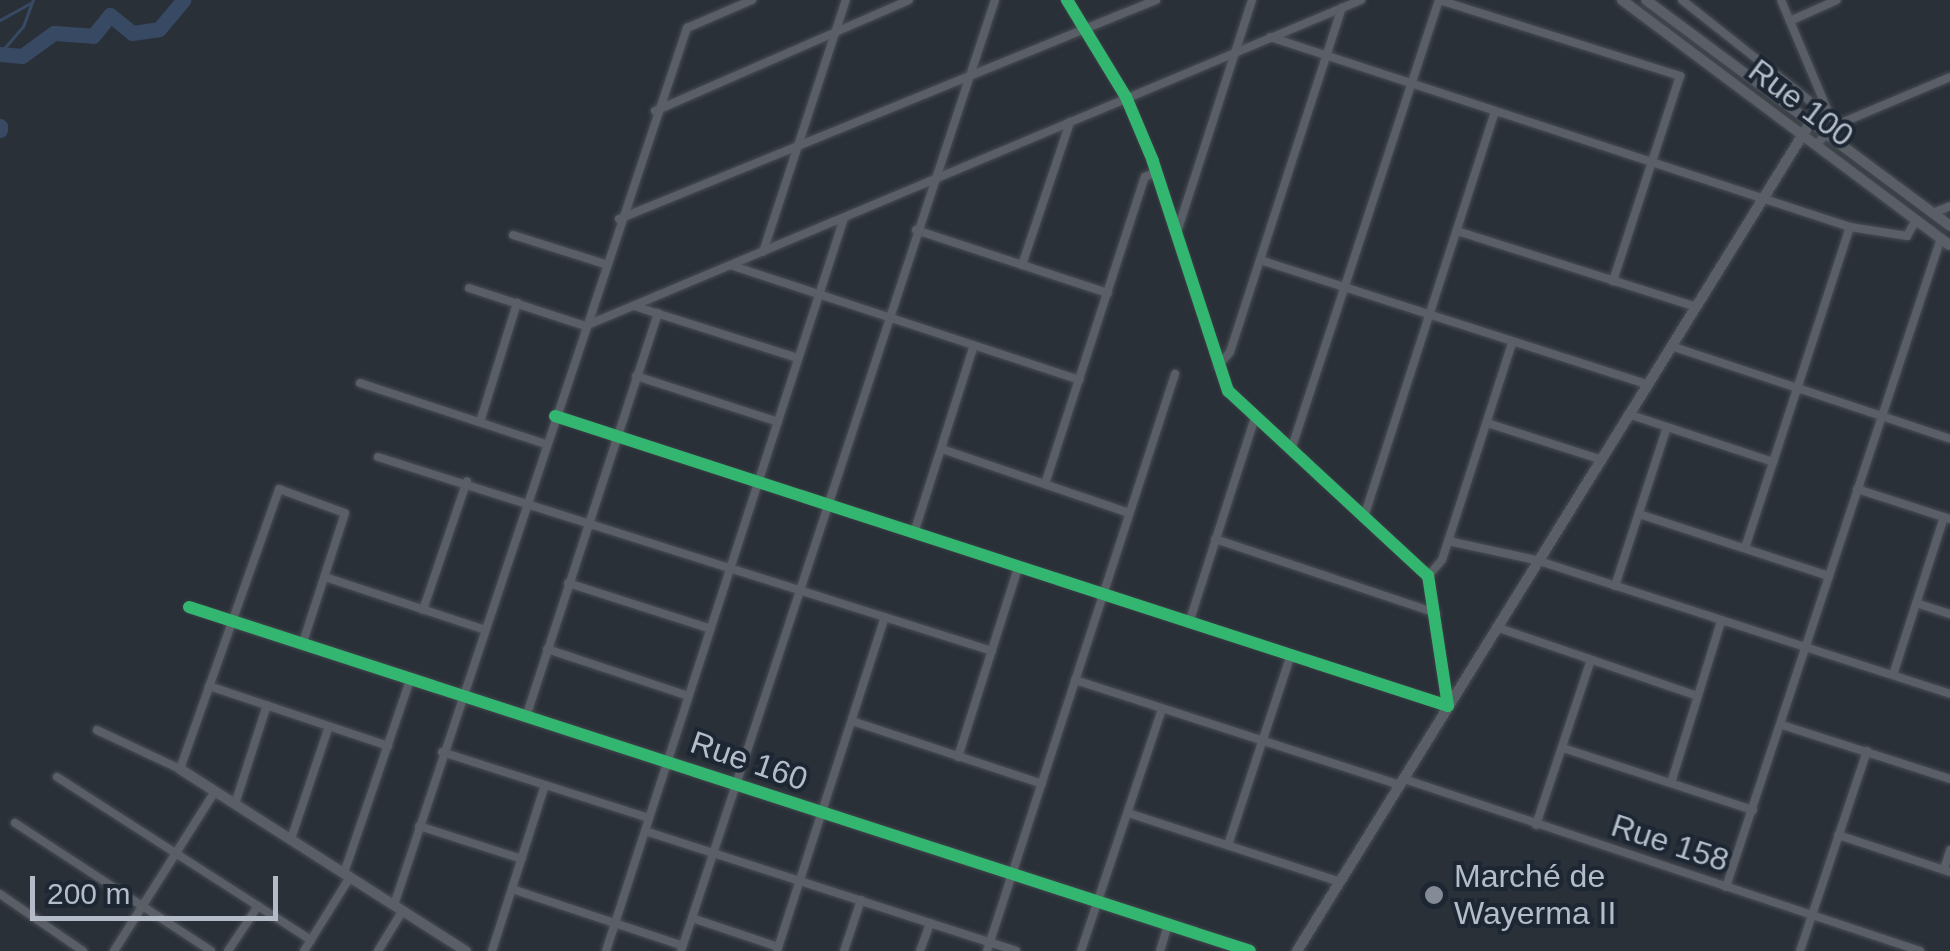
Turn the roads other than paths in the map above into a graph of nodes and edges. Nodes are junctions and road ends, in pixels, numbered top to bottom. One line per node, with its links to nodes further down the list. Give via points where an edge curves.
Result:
1 (752, 0): 25 (street, via 687,28)
2 (846, 0): 17 (street)
3 (909, 0): 17 (street)
4 (995, 0): 22 (street)
5 (1067, 0): 16 (street)
6 (1156, 0): 16 (street)
7 (1252, 0): 19 (street)
8 (1362, 0): 14 (street)
9 (1622, 0): 32 (street, Rue 100)
10 (1646, 0): 29 (street)
11 (1682, 0): 27 (street)
12 (1780, 0): 15 (street)
13 (1837, 0): 15 (street)
14 (1342, 8): 18 (street); 20 (street)
15 (1790, 21): 27 (street)
16 (1086, 30): 22 (street); 24 (street)
17 (835, 32): 25 (street); 34 (street)
18 (1270, 37): 19 (street); 20 (street)
19 (1234, 52): 24 (street); 47 (street)
20 (1326, 56): 23 (street); 52 (street)
21 (1950, 77): 30 (street)
22 (969, 78): 34 (street); 37 (street)
23 (1412, 84): 26 (street); 35 (street, via 1439,0 1680,76); 58 (street)
24 (1126, 96): 28 (street); 36 (street)
25 (655, 111): 42 (street)
26 (1495, 112): 35 (street); 48 (street)
27 (1828, 112): 30 (street)
28 (1070, 121): 37 (street); 55 (street)
29 (1810, 123): 31 (street); 32 (street)
30 (1839, 124): 31 (street)
31 (1823, 133): 33 (street); 40 (street)
32 (1802, 135): 33 (street, Rue 100); 38 (street)
33 (1815, 145): 43 (street, Rue 100)
34 (796, 150): 42 (street); 51 (street)
35 (1652, 162): 38 (street); 56 (street)
36 (1156, 172): 47 (street); 59 (street, via 1145,178)
37 (932, 180): 41 (street); 46 (street)
38 (1762, 198): 45 (street); 63 (street)
39 (1950, 206): 40 (street)
40 (1933, 213): 44 (street)
41 (844, 218): 51 (street); 60 (street)
42 (619, 219): 53 (street)
43 (1916, 220): 45 (street, via 1907,236); 50 (street, Rue 100)
44 (1950, 226)
45 (1850, 227): 78 (street)
46 (916, 230): 55 (street); 65 (street)
47 (1177, 231): 72 (street)
48 (1457, 231): 56 (street); 66 (street)
49 (513, 235): 53 (street)
50 (1945, 242): 81 (street)
51 (762, 253): 54 (street)
52 (1260, 260): 58 (street); 72 (street, via 1230,352)
53 (604, 264): 67 (street)
54 (730, 265): 60 (street); 62 (street)
55 (1022, 265): 59 (street)
56 (1613, 281): 63 (street)
57 (469, 288): 61 (street)
58 (1346, 288): 66 (street); 91 (street)
59 (1108, 293): 75 (street)
60 (818, 294): 65 (street); 71 (street)
61 (517, 303): 67 (street); 83 (street)
62 (637, 306): 64 (street); 67 (street)
63 (1696, 308): 70 (street)
64 (658, 313): 71 (street); 74 (street)
65 (887, 316): 69 (street); 100 (street)
66 (1430, 316): 68 (street); 103 (street)
67 (584, 326): 80 (street)
68 (1512, 343): 77 (street); 85 (street)
69 (974, 345): 75 (street); 90 (street)
70 (1671, 346): 77 (street); 78 (street)
71 (798, 358): 84 (street)
72 (1218, 366): 82 (street, via 1228,391)
73 (1176, 374): 101 (street)
74 (636, 376): 84 (street); 87 (street)
75 (1080, 380): 97 (street)
76 (360, 382): 83 (street)
77 (1647, 384): 79 (street)
78 (1797, 389): 81 (street); 94 (street)
79 (1628, 414): 86 (street); 93 (street)
80 (555, 416): 87 (street); 89 (street)
81 (1881, 416): 88 (street); 98 (street)
82 (1255, 417): 91 (street); 107 (street)
83 (480, 422): 89 (street)
84 (778, 422): 96 (street)
85 (1487, 422): 93 (street); 108 (street)
86 (1667, 427): 94 (street); 102 (street)
87 (616, 437): 96 (street); 105 (street)
88 (1950, 439)
89 (546, 444): 99 (street)
90 (942, 449): 97 (street); 106 (street)
91 (1291, 450): 103 (street)
92 (378, 457): 95 (street)
93 (1600, 459): 110 (street)
94 (1773, 462): 109 (street)
95 (467, 482): 99 (street); 122 (street)
96 (759, 483): 100 (street); 111 (street)
97 (1046, 484): 101 (street)
98 (1857, 489): 104 (street); 114 (street)
99 (526, 501): 105 (street); 130 (street)
100 (826, 505): 106 (street); 118 (street)
101 (1129, 512): 119 (street)
102 (1638, 514): 109 (street); 117 (street)
103 (1364, 517): 113 (street)
104 (1947, 518): 120 (street)
105 (588, 520): 111 (street); 116 (street)
106 (914, 533): 112 (street)
107 (1215, 539): 123 (street); 128 (street)
108 (1448, 541): 110 (street); 113 (street)
109 (1745, 548): 114 (street)
110 (1536, 560): 117 (street); 129 (street)
111 (730, 567): 118 (street); 131 (street)
112 (1018, 568): 119 (street); 135 (street)
113 (1428, 576): 123 (street)
114 (1830, 576): 133 (street)
115 (324, 577): 122 (street); 126 (street, via 346,513 279,489); 132 (street)
116 (568, 583): 131 (street); 134 (street)
117 (1615, 586): 127 (street)
118 (800, 591): 125 (street); 166 (street)
119 (1102, 596): 128 (street); 140 (street)
120 (1916, 603): 124 (street); 138 (street)
121 (189, 607): 126 (street)
122 (423, 610): 130 (street)
123 (1436, 612): 147 (street)
124 (1950, 614)
125 (885, 617): 135 (street); 150 (street)
126 (232, 621): 132 (street, Rue 160); 141 (street)
127 (1722, 621): 133 (street); 145 (street)
128 (1189, 623): 136 (street)
129 (1496, 627): 137 (street); 147 (street)
130 (482, 629): 143 (street)
131 (711, 629): 144 (street)
132 (302, 645): 139 (street, Rue 160)
133 (1806, 647): 138 (street); 151 (street)
134 (547, 650): 144 (street); 149 (street)
135 (992, 651): 159 (street)
136 (1290, 657): 147 (street); 154 (street)
137 (1591, 660): 145 (street); 156 (street)
138 (1893, 675): 142 (street)
139 (410, 680): 143 (street, Rue 160); 155 (street)
140 (1075, 680): 148 (street, Rue 158); 167 (street)
141 (209, 686): 146 (street); 161 (street)
142 (1950, 694)
143 (460, 696): 149 (street, Rue 160); 158 (street)
144 (688, 696): 160 (street)
145 (1698, 696): 165 (street)
146 (267, 705): 152 (street); 170 (street)
147 (1448, 706): 164 (street)
148 (1162, 709): 154 (street, Rue 158); 172 (street)
149 (526, 716): 160 (street, Rue 160)
150 (852, 721): 159 (street); 173 (street)
151 (1782, 725): 157 (street); 171 (street)
152 (329, 726): 155 (street); 180 (street)
153 (97, 730): 161 (street)
154 (1263, 741): 164 (street, Rue 158); 181 (street)
155 (388, 746): 188 (street)
156 (1563, 748): 165 (street); 176 (street)
157 (1866, 751): 163 (street); 179 (street)
158 (442, 752): 168 (street); 177 (street)
159 (958, 756): 167 (street)
160 (668, 762): 166 (street, Rue 160); 174 (street)
161 (180, 769): 169 (street)
162 (57, 777): 184 (street)
163 (1950, 779)
164 (1402, 782): 176 (street, Rue 158); 190 (street)
165 (1671, 783): 171 (street)
166 (734, 784): 173 (street, Rue 160); 183 (street)
167 (1042, 784): 187 (street)
168 (545, 786): 174 (street); 185 (street)
169 (214, 790): 170 (street); 184 (street)
170 (236, 804): 180 (street)
171 (1753, 810): 191 (street)
172 (1128, 813): 181 (street); 195 (street)
173 (821, 814): 187 (street, Rue 160); 189 (street)
174 (649, 818): 178 (street)
175 (15, 823): 196 (street)
176 (1536, 824): 191 (street, Rue 158)
177 (419, 826): 185 (street); 198 (street)
178 (644, 831): 183 (street); 202 (street)
179 (1838, 836): 186 (street); 199 (street)
180 (291, 839): 188 (street)
181 (1228, 846): 190 (street)
182 (1950, 850): 186 (street)
183 (713, 852): 189 (street); 200 (street)
184 (176, 853): 196 (street); 197 (street)
185 (522, 859): 192 (street)
186 (1947, 871)
187 (1012, 874): 195 (street, Rue 160); 205 (street)
188 (347, 875): 198 (street); 204 (street)
189 (801, 880): 194 (street); 207 (street)
190 (1340, 882): 223 (street)
191 (1726, 888): 199 (street, Rue 158)
192 (512, 889): 202 (street); 215 (street)
193 (0, 894): 209 (street)
194 (861, 900): 201 (street); 217 (street)
195 (1098, 901): 203 (street, Rue 160); 220 (street)
196 (142, 906): 210 (street); 211 (street)
197 (258, 906): 204 (street); 212 (street)
198 (398, 908): 208 (street); 214 (street)
199 (1811, 917): 224 (street); 225 (street, Rue 158)
200 (692, 918): 206 (street); 207 (street)
201 (930, 923): 205 (street); 218 (street)
202 (614, 924): 206 (street); 216 (street)
203 (1168, 925): 221 (street); 222 (street, Rue 160)
204 (311, 940): 213 (street)
205 (988, 947): 219 (street)
206 (682, 949)
207 (777, 949)
208 (464, 950)
209 (83, 951)
210 (114, 951)
211 (211, 951)
212 (228, 951)
213 (304, 951)
214 (378, 951)
215 (492, 951)
216 (606, 951)
217 (844, 951)
218 (920, 951)
219 (1016, 951)
220 (1081, 951)
221 (1160, 951)
222 (1250, 951)
223 (1297, 951)
224 (1800, 951)
225 (1920, 951)

